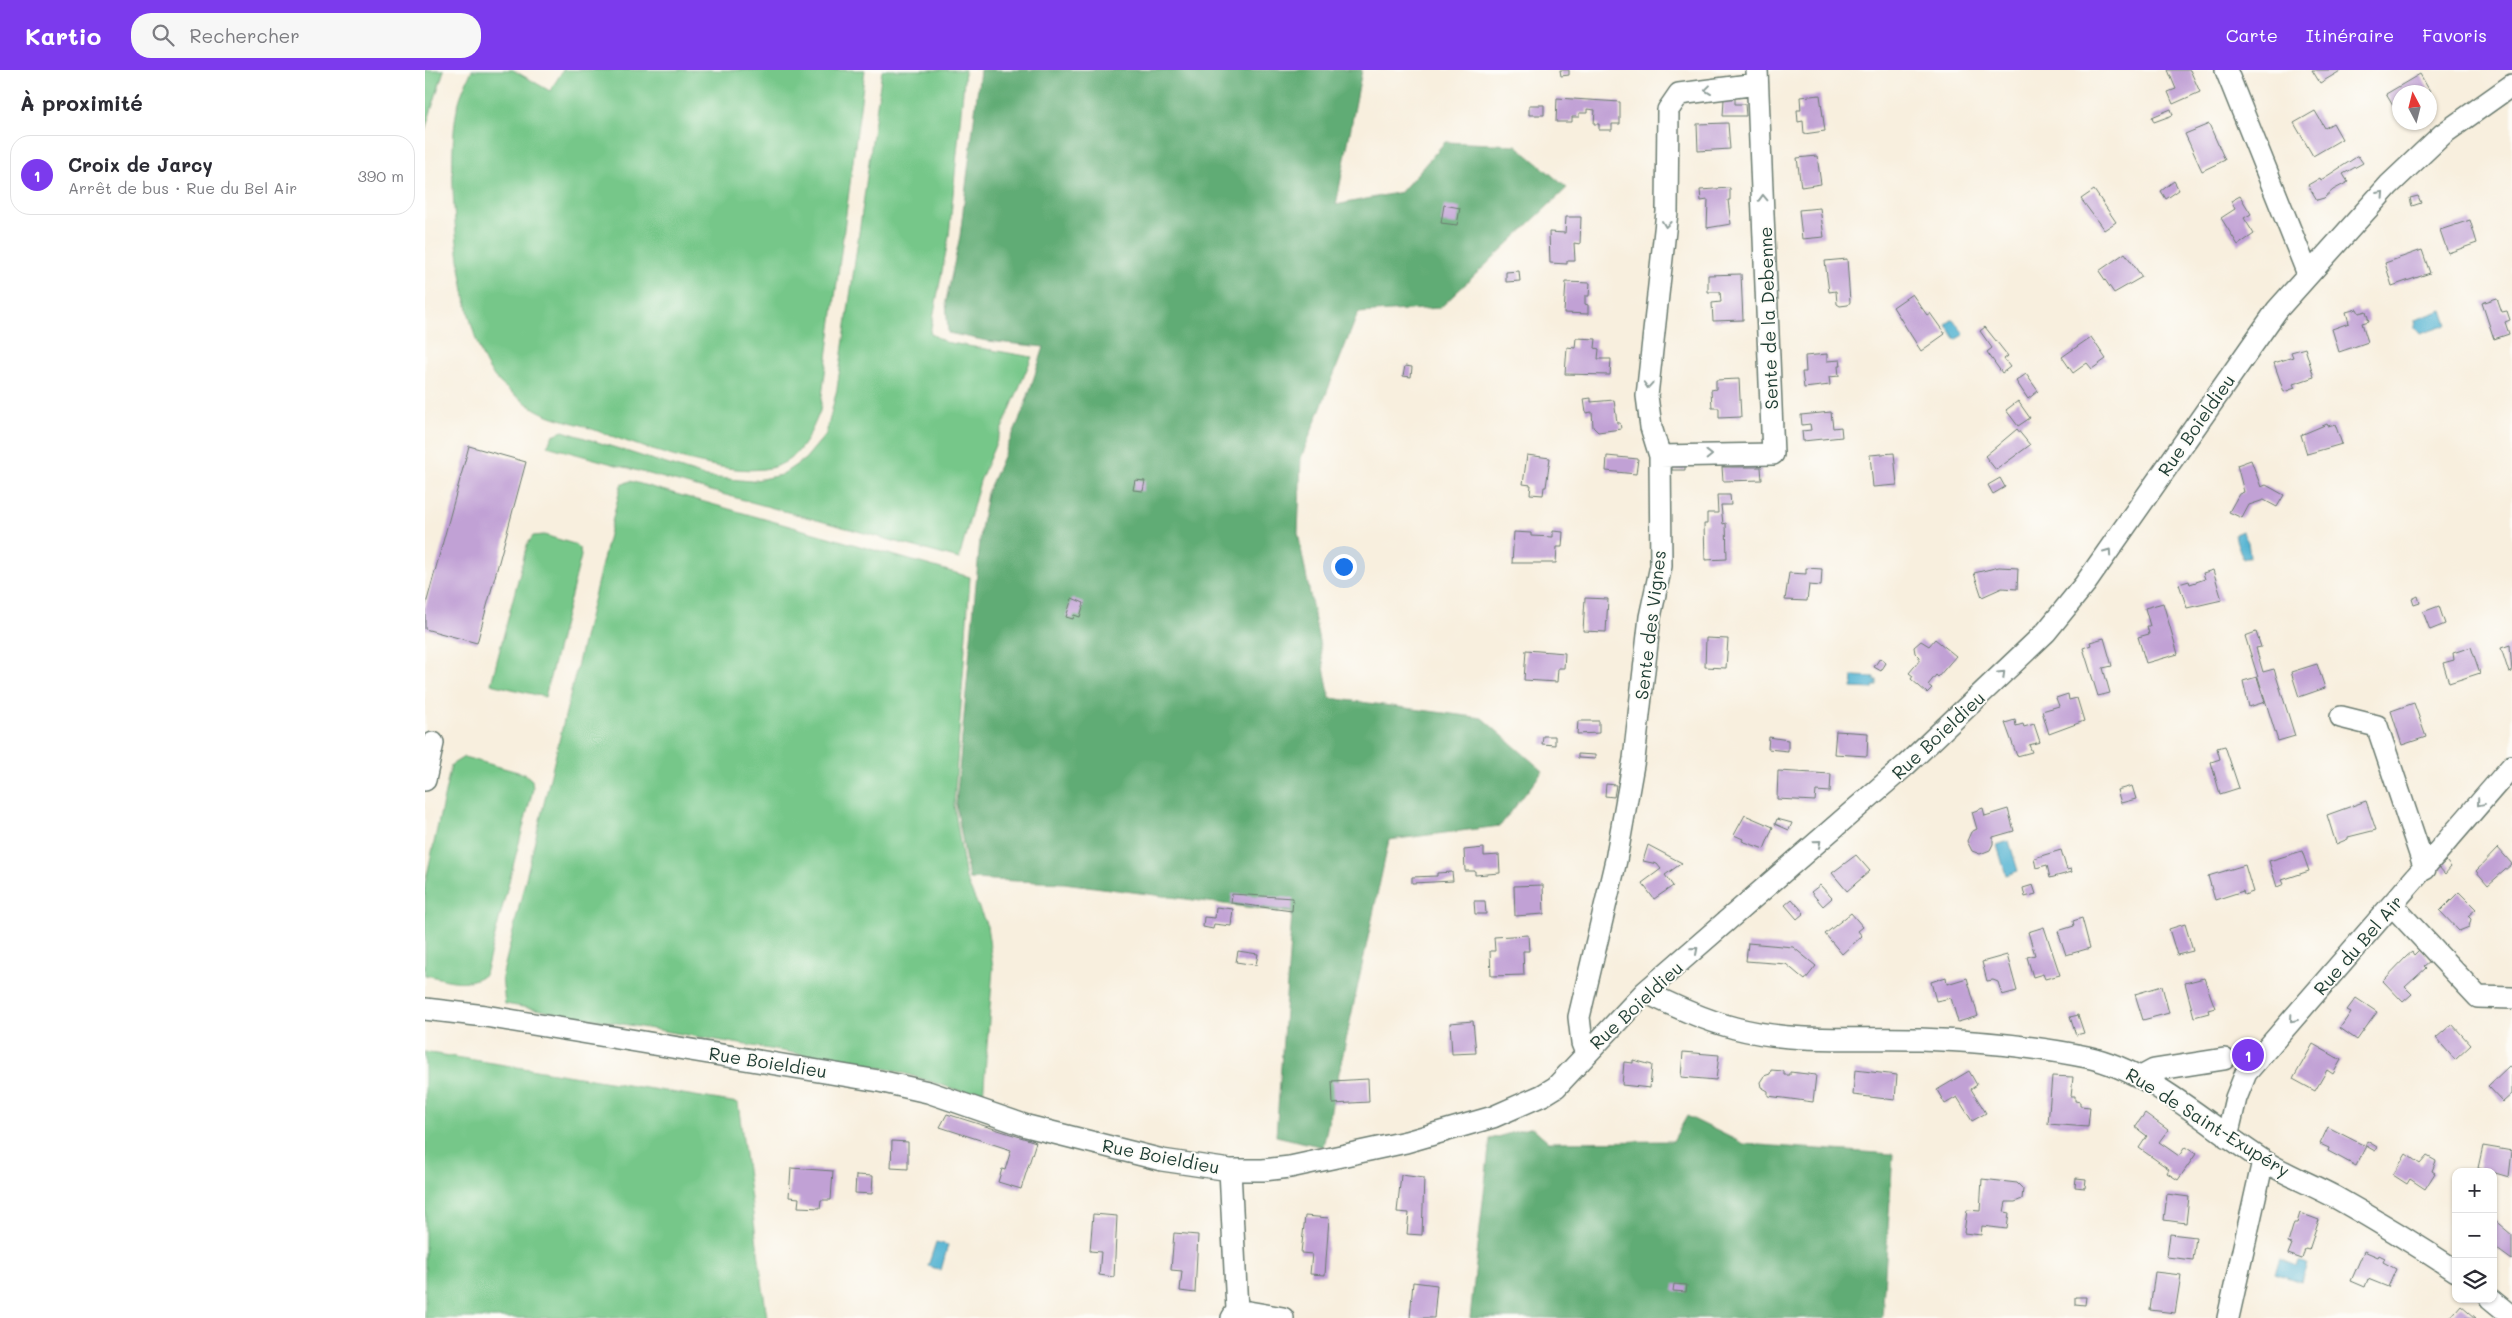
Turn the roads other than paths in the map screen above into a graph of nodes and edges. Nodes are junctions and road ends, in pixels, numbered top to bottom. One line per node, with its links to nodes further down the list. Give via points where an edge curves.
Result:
1 (2226, 70): 4 (street)
2 (1757, 77): 5 (street, Sente des Vignes, one-way to 5, via 1679,94 1668,110 1667,212 1647,396 1651,427); 5 (street, Sente de la Debenne, one-way to 2, via 1773,454)
3 (2512, 85): 4 (street, Rue Boieldieu, one-way to 3, via 2389,185 2443,134)
4 (2308, 274): 12 (street, Rue Boieldieu, one-way to 4, via 1881,788 2046,632 2111,548 2261,332)
5 (1660, 456): 15 (street, Sente des Vignes, via 1661,566 1651,617 1634,759 1616,860 1579,1017)
6 (2341, 717): 10 (street, via 2377,726)
7 (433, 742): 9 (street)
8 (2512, 766): 10 (street, Rue du Bel Air, one-way to 10)
9 (425, 780)
10 (2425, 869): 11 (street, Rue du Bel Air)
11 (2392, 905): 13 (street, via 2478,997); 18 (street, Rue du Bel Air, one-way to 18, via 2247,1073 2236,1098)
12 (1645, 992): 15 (street, Rue Boieldieu); 17 (street, Rue de Saint-Exupéry, via 1735,1028 1770,1034 1996,1045 2086,1057 2116,1065)
13 (2512, 998)
14 (425, 1008): 20 (street, Rue Boieldieu, via 879,1081 928,1092 1027,1126 1162,1160)
15 (1586, 1053): 20 (street, Rue Boieldieu, via 1556,1087 1529,1104 1493,1117 1406,1142 1290,1167)
16 (2224, 1059): 17 (street, via 2155,1070)
17 (2141, 1077): 18 (street, Rue de Saint-Exupéry)
18 (2227, 1137): 19 (street, Rue de Saint-Exupéry)
19 (2263, 1160): 21 (street, Rue de Saint-Exupéry, via 2335,1197); 26 (street)
20 (1230, 1170): 23 (street)
21 (2452, 1269)
22 (2495, 1303): 24 (street)
23 (1235, 1314): 25 (street)
24 (2512, 1317)
25 (1283, 1318)
26 (2228, 1318)

